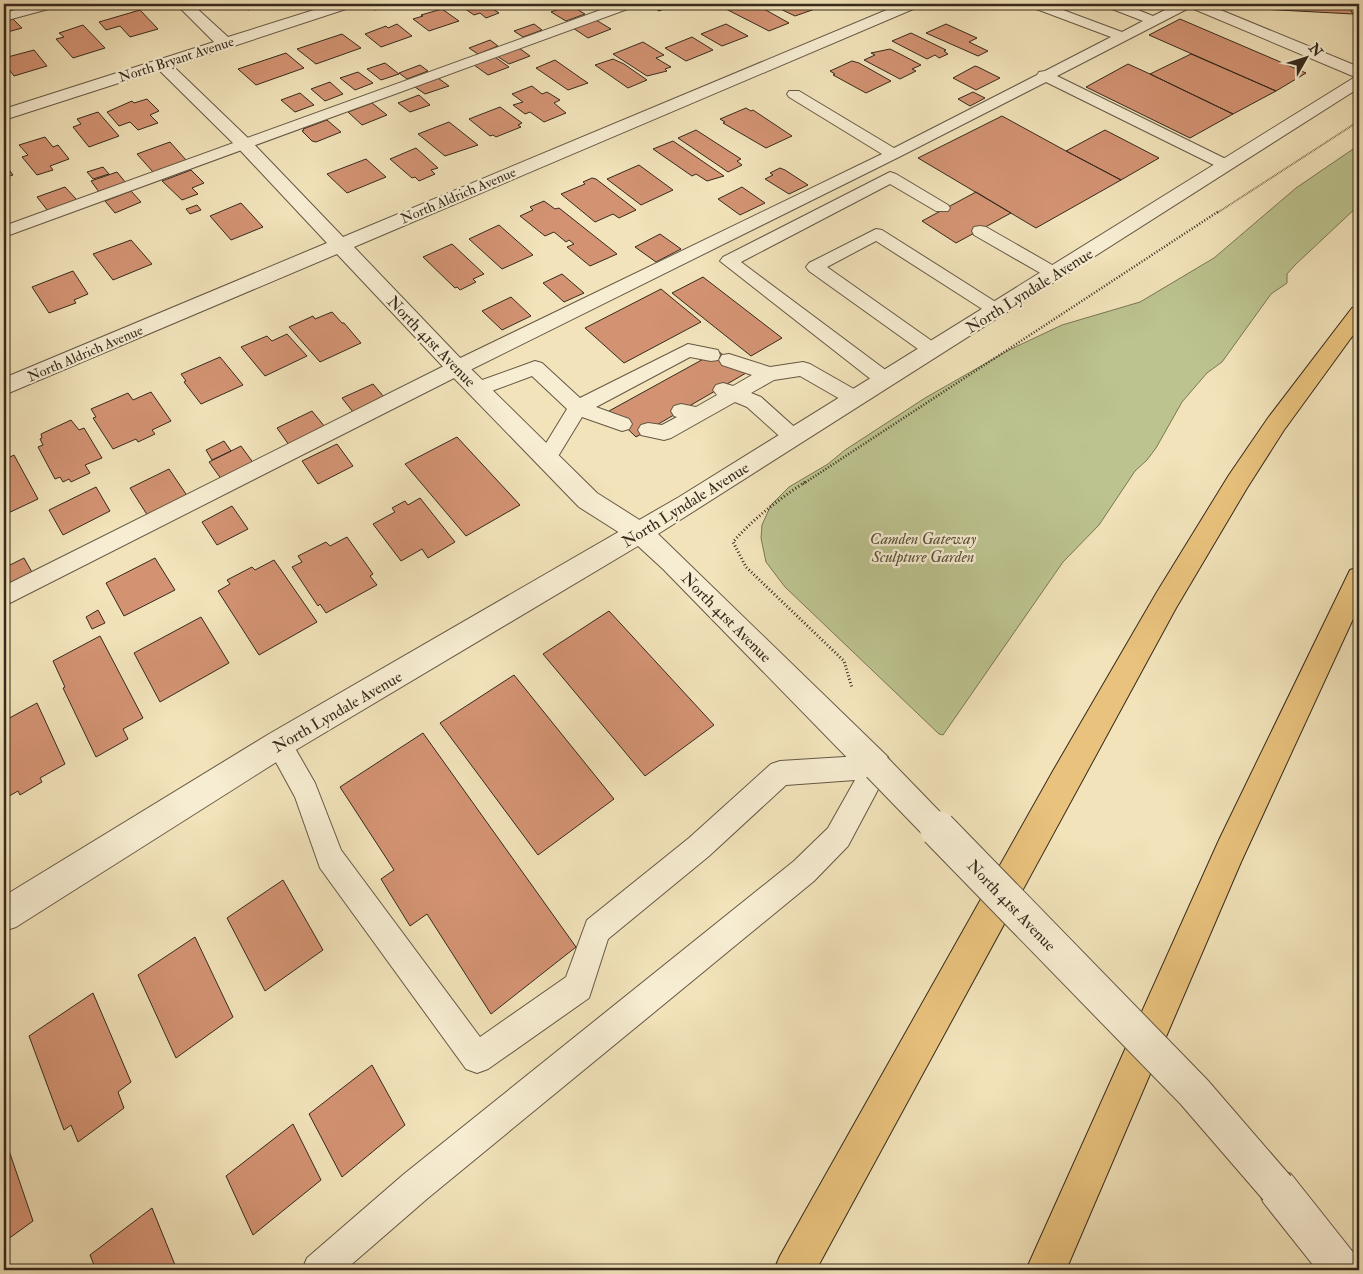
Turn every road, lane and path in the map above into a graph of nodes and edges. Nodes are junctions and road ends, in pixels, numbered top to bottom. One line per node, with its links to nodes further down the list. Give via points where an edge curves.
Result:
1 (51, 4): 10 (lane)
2 (183, 4): 13 (street)
3 (347, 4): 13 (street, North Bryant Avenue)
4 (628, 4): 21 (lane)
5 (912, 4): 27 (street, North Aldrich Avenue)
6 (1036, 4): 12 (lane)
7 (1112, 4): 11 (lane)
8 (1186, 4): 11 (lane)
9 (1203, 5): 15 (street)
10 (4, 17)
11 (1154, 21): 12 (lane)
12 (1121, 36): 16 (lane)
13 (225, 43): 14 (street, North Bryant Avenue)
14 (162, 64): 19 (street, North Bryant Avenue); 21 (street, North 41st Avenue)
15 (1359, 72)
16 (1044, 75): 22 (lane); 23 (lane)
17 (1359, 81): 23 (street, North Lyndale Avenue)
18 (794, 94): 22 (lane)
19 (4, 115)
20 (1359, 122): 51 (path, via 780,498 750,523 733,542 746,567)
21 (244, 144): 26 (lane); 27 (street, North 41st Avenue)
22 (894, 154): 33 (lane)
23 (1226, 165): 28 (street, North Lyndale Avenue)
24 (942, 208): 36 (lane, via 890,177 729,261)
25 (980, 231): 28 (lane)
26 (4, 232)
27 (340, 245): 33 (street, North 41st Avenue); 37 (street, North Aldrich Avenue)
28 (1055, 274): 29 (street, North Lyndale Avenue)
29 (996, 310): 31 (street, North Lyndale Avenue); 31 (lane, via 876,234 815,268)
30 (1359, 313): 56 (highway, via 1233,489 1161,606)
31 (932, 350): 36 (street, North Lyndale Avenue)
32 (654, 367): 34 (lane); 35 (lane, via 688,350); 39 (lane)
33 (457, 368): 38 (street, North 41st Avenue); 50 (lane)
34 (678, 373)
35 (769, 374): 40 (lane); 42 (lane, via 803,369)
36 (884, 379): 42 (street, North Lyndale Avenue)
37 (4, 387)
38 (478, 389): 43 (lane, via 535,368); 47 (street, North 41st Avenue)
39 (614, 389): 41 (lane); 43 (lane)
40 (728, 391): 45 (lane, via 690,412 664,433); 46 (lane, via 754,402)
41 (638, 395)
42 (854, 398): 46 (street, North Lyndale Avenue)
43 (578, 408): 44 (lane); 47 (lane)
44 (622, 424)
45 (648, 430)
46 (793, 437): 48 (street, North Lyndale Avenue)
47 (547, 458): 48 (street, North 41st Avenue, via 588,500)
48 (640, 533): 52 (street, North Lyndale Avenue); 53 (street, North 41st Avenue)
49 (1359, 578): 57 (highway, via 1230,851)
50 (4, 597)
51 (844, 661)
52 (279, 744): 53 (lane, via 306,792 330,858 477,1058 578,987 597,930 699,848 780,773); 54 (street, North Lyndale Avenue)
53 (877, 768): 55 (lane, via 838,837 804,871 416,1186); 58 (street, North 41st Avenue, bridge, via 1194,1092)
54 (4, 915)
55 (319, 1270)
56 (794, 1270)
57 (1046, 1270)
58 (1342, 1270)

